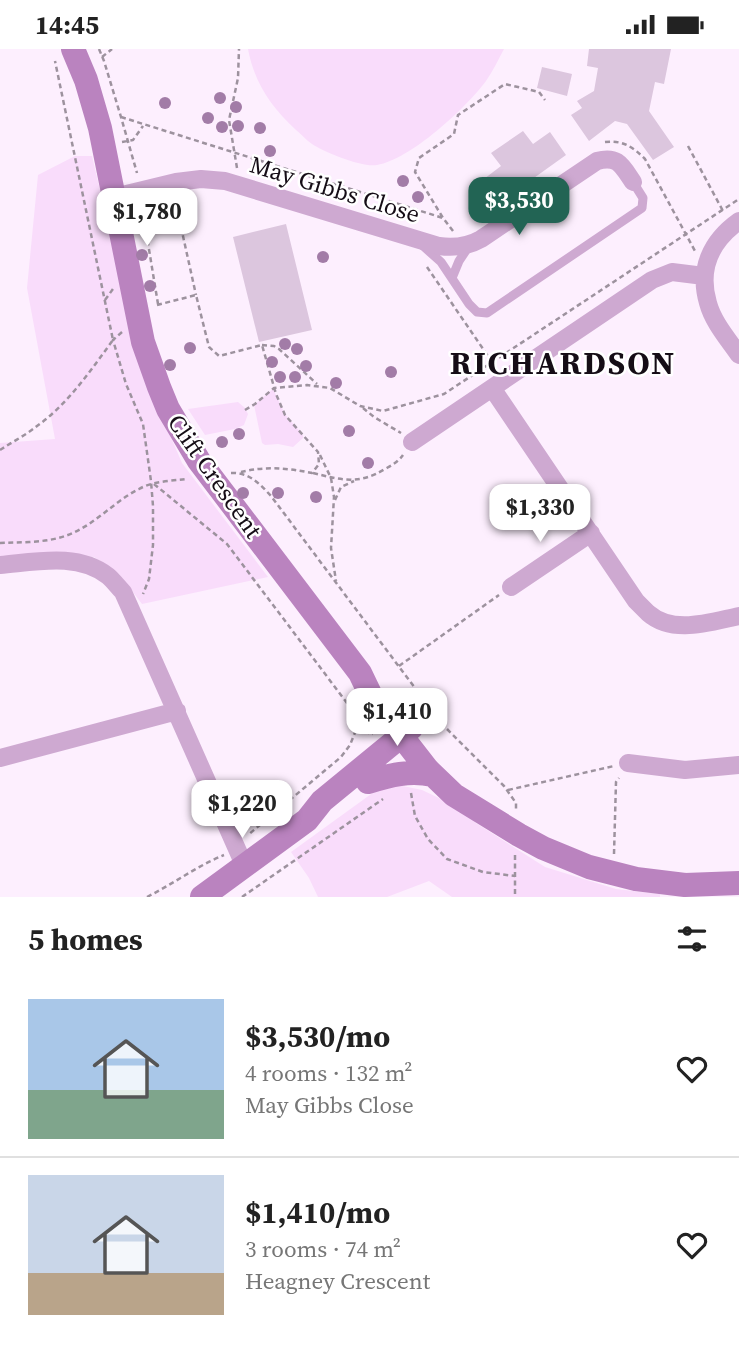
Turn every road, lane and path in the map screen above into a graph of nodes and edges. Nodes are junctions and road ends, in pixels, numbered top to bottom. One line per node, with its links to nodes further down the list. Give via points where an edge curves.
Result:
1 (113, 49): 4 (path)
2 (239, 49): 10 (path, via 229,120)
3 (64, 53): 12 (street, Clift Crescent, via 86,80); 27 (path)
4 (102, 57)
5 (545, 100): 10 (path, via 539,92 505,84 458,115 454,134 419,158 415,172 443,218)
6 (121, 117): 7 (path)
7 (144, 125): 8 (path); 10 (path)
8 (133, 140)
9 (688, 146): 15 (path)
10 (233, 152)
11 (633, 182): 20 (street, May Gibbs Close, via 614,159 597,161); 23 (lane, via 643,198 642,208 487,313 477,312)
12 (114, 197): 19 (street, May Gibbs Close, via 176,182 225,181); 42 (street, Clift Crescent, via 140,325 159,387 199,461)
13 (739, 199): 15 (path)
14 (666, 201): 18 (path)
15 (722, 210): 16 (path); 18 (path)
16 (735, 224): 22 (street, via 711,251)
17 (181, 227): 24 (path)
18 (686, 234): 22 (path); 30 (path)
19 (411, 237): 20 (street, May Gibbs Close, via 455,248); 23 (lane, via 441,262)
20 (469, 244): 23 (lane)
21 (424, 262): 30 (path)
22 (706, 269): 29 (street, via 708,303); 33 (street, via 672,272 652,280)
23 (452, 278)
24 (196, 295): 25 (path); 28 (path, via 209,347 219,356)
25 (158, 305)
26 (127, 327): 27 (path)
27 (113, 340): 37 (path, via 61,404 38,426); 49 (path, via 143,424 153,506 149,579 144,594)
28 (262, 345): 31 (path, via 279,349); 32 (path)
29 (739, 355)
30 (493, 363): 34 (path, via 444,394 383,411)
31 (323, 387): 32 (path); 34 (path)
32 (274, 388): 35 (path); 38 (path, via 285,415)
33 (492, 388): 36 (street); 45 (street)
34 (360, 406): 36 (path)
35 (245, 410)
36 (412, 442): 41 (path, via 399,461)
37 (0, 450)
38 (318, 452): 39 (path, via 319,464); 40 (path)
39 (312, 473): 40 (path); 42 (path, via 259,468)
40 (331, 478): 41 (path); 44 (path)
41 (358, 480): 44 (path, via 341,487)
42 (229, 481): 52 (street, Clift Crescent)
43 (153, 484): 54 (path, via 227,544 355,717)
44 (334, 505): 47 (path, via 331,548)
45 (590, 533): 48 (street); 50 (street, via 649,614 675,625)
46 (0, 565): 49 (street, via 71,561 91,566 109,576)
47 (336, 583)
48 (511, 587): 51 (path)
49 (127, 602): 53 (street)
50 (739, 617)
51 (399, 666)
52 (360, 673): 54 (street, Clift Crescent, via 380,717); 54 (street, Clift Crescent, via 382,690)
53 (177, 711): 55 (street); 65 (street)
54 (397, 737): 58 (street, Clift Crescent); 59 (street); 59 (street, via 370,754); 62 (street, Clift Crescent, via 453,776); 63 (path, via 350,745)
55 (0, 758)
56 (628, 763): 57 (street, via 685,770); 61 (path); 64 (path, via 616,782)
57 (739, 765)
58 (433, 775): 59 (street, via 406,773); 62 (street, Clift Crescent, via 454,795)
59 (371, 784): 65 (street, via 322,801 307,820); 70 (path, via 375,803)
60 (410, 788): 66 (path, via 415,816 447,859 483,872)
61 (507, 790)
62 (488, 814): 67 (street, Clift Crescent, via 543,848 589,867 685,885)
63 (252, 831)
64 (614, 855)
65 (235, 861): 68 (path, via 209,861); 69 (street)
66 (515, 876)
67 (739, 883)
68 (147, 897)
69 (202, 897)
70 (242, 897)

